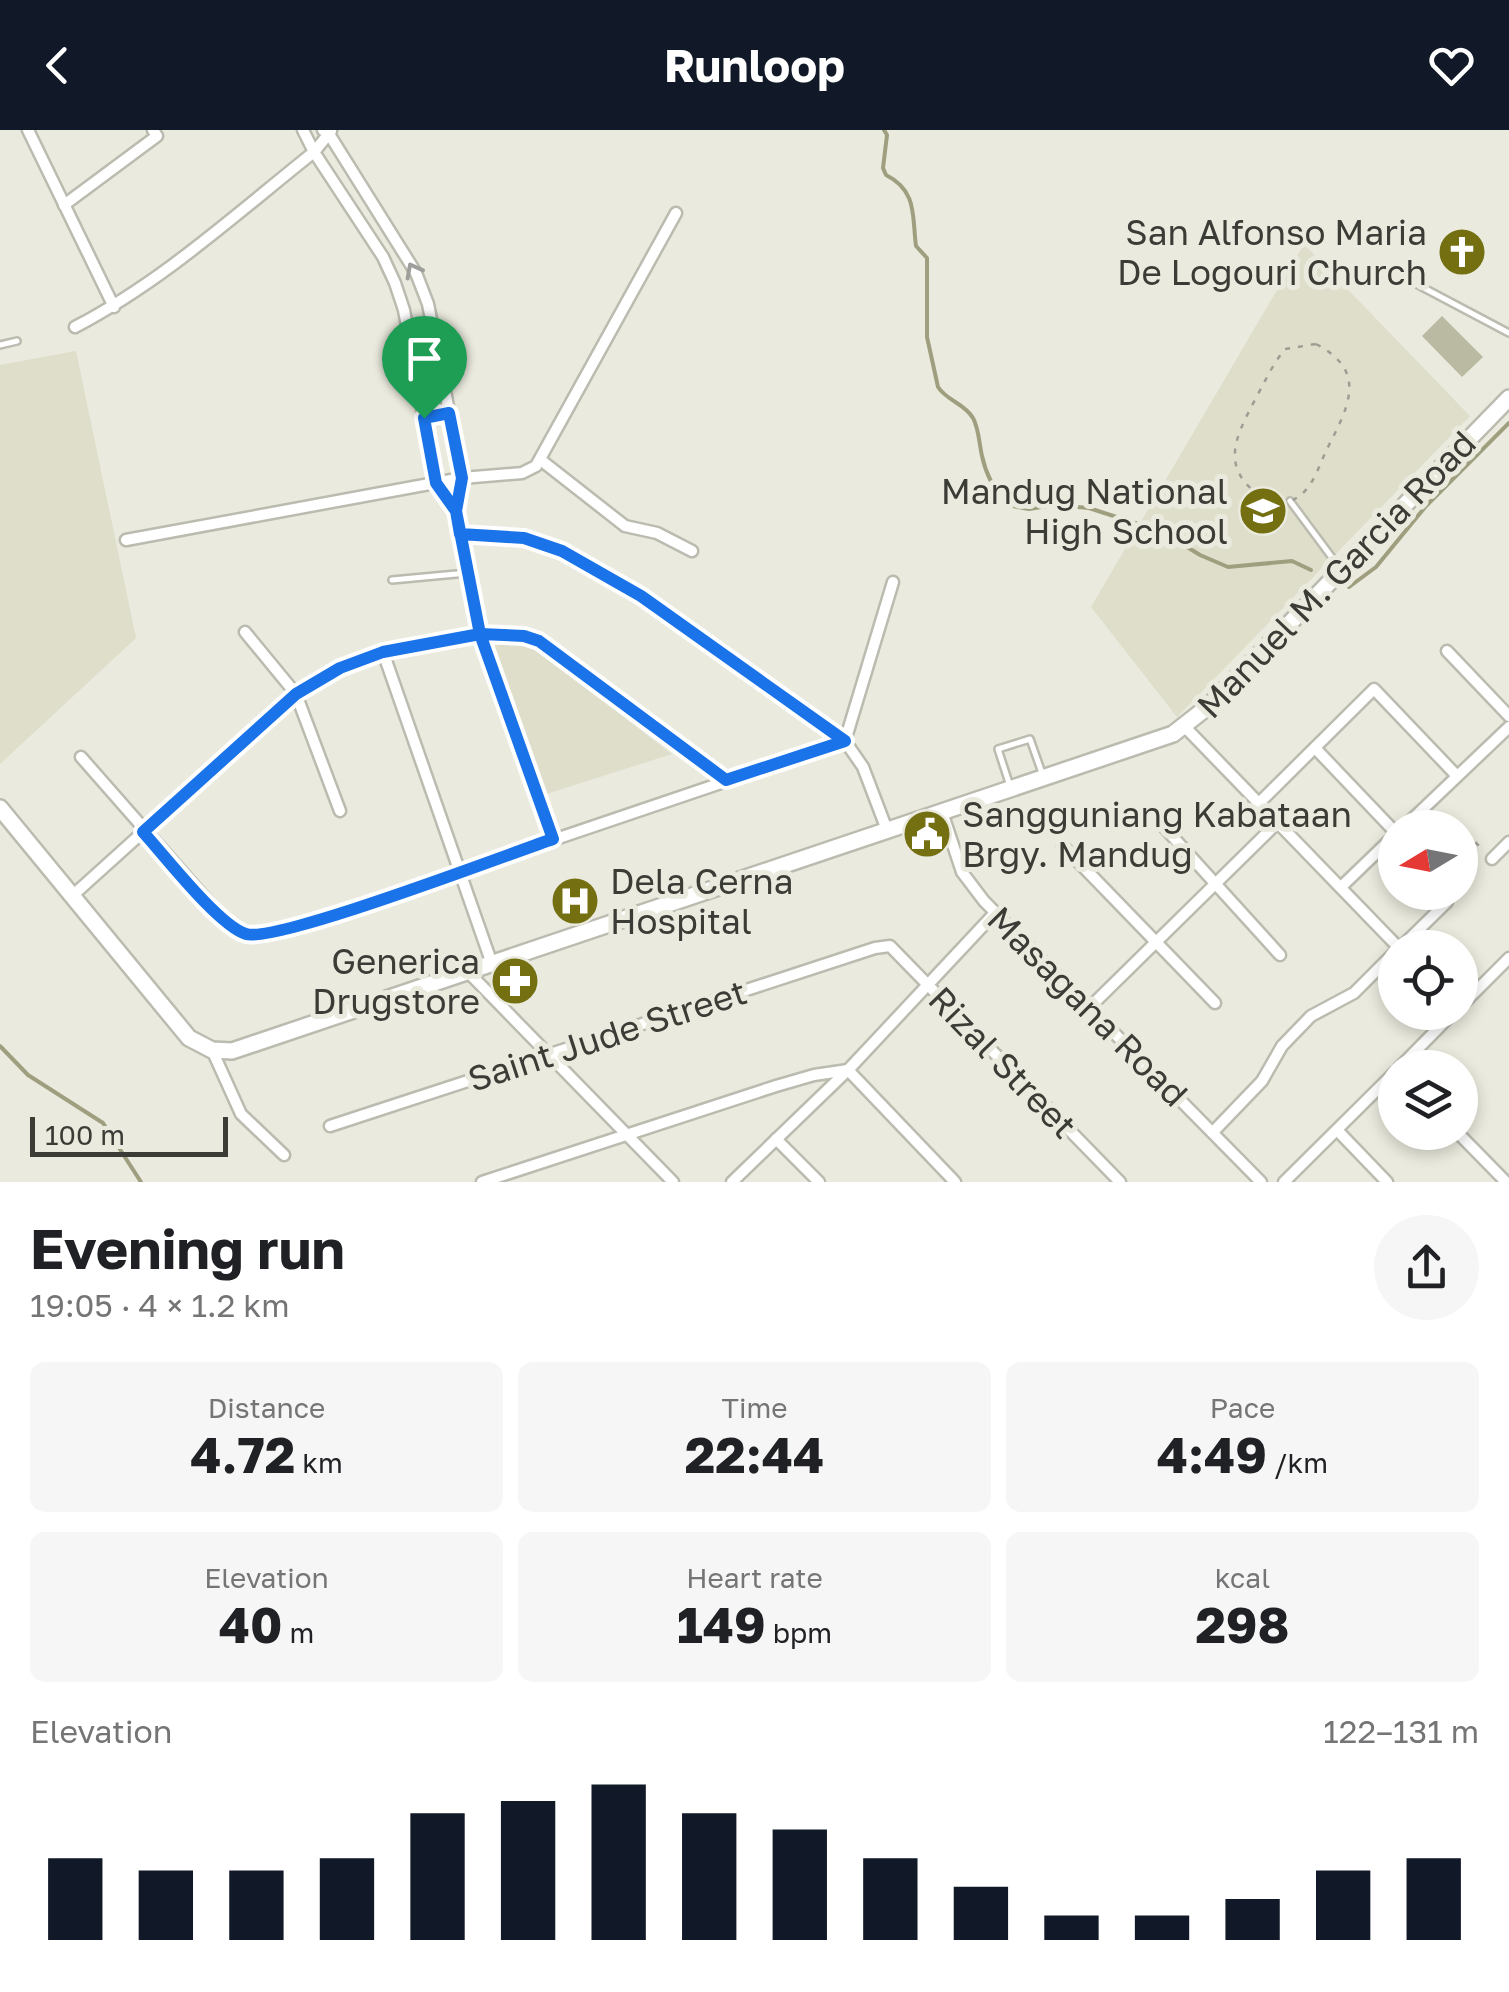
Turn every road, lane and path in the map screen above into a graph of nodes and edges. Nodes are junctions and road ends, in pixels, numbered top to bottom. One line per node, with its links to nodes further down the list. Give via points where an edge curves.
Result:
1 (28, 130): 6 (street)
2 (153, 130): 6 (street, via 157,136)
3 (303, 130): 5 (street)
4 (328, 131): 5 (street); 15 (street, one-way to 4, via 416,273)
5 (314, 152): 9 (street); 16 (street, via 395,283)
6 (64, 205): 9 (street)
7 (676, 213): 17 (street)
8 (1405, 278): 11 (lane)
9 (114, 307): 10 (street)
10 (75, 327)
11 (1508, 330)
12 (17, 342): 13 (lane)
13 (0, 345)
14 (1509, 398): 25 (main road, Manuel M. Garcia Road)
15 (449, 413): 16 (street); 18 (street)
16 (424, 418): 19 (street)
17 (542, 461): 18 (street, via 522,473); 24 (street, via 625,526)
18 (462, 478): 19 (street); 21 (street)
19 (436, 483): 21 (street); 23 (street)
20 (1290, 501): 20 (path, via 1267,502 1252,491 1234,448 1285,349 1316,344 1344,365 1350,399 1308,488); 25 (lane)
21 (456, 511): 22 (street)
22 (460, 534): 26 (street); 37 (street, via 524,538 562,551 641,596)
23 (126, 540)
24 (692, 551)
25 (1340, 568): 35 (main road, Manuel M. Garcia Road)
26 (467, 572): 27 (lane); 30 (street)
27 (392, 580)
28 (893, 582): 37 (street)
29 (246, 632): 33 (street)
30 (480, 634): 32 (street); 42 (street, via 539,641); 54 (street)
31 (1447, 651): 34 (street)
32 (383, 652): 33 (street); 60 (street)
33 (296, 694): 46 (street); 53 (street)
34 (1509, 716)
35 (1185, 727): 41 (main road, Manuel M. Garcia Road); 44 (street)
36 (1509, 727): 40 (street)
37 (845, 741): 42 (street); 52 (street, via 863,766)
38 (1315, 748): 40 (street, via 1374,689); 44 (street); 49 (street)
39 (81, 757): 53 (street)
40 (1457, 776): 47 (street)
41 (1044, 778): 43 (main road, Manuel M. Garcia Road); 43 (lane, via 1030,738 998,750)
42 (726, 780): 54 (street)
43 (1011, 789): 48 (main road, Manuel M. Garcia Road)
44 (1259, 803): 51 (street)
45 (0, 808): 63 (main road)
46 (340, 810)
47 (1422, 810)
48 (942, 812): 52 (main road, Manuel M. Garcia Road); 65 (street, Masagana Road, via 962,872)
49 (1378, 815)
50 (1154, 816): 61 (street)
51 (1278, 822): 61 (street); 62 (street)
52 (887, 830): 72 (main road, Manuel M. Garcia Road)
53 (143, 832): 60 (street, via 232,928 248,935 302,925); 63 (street)
54 (553, 839): 60 (street)
55 (1509, 842): 59 (street)
56 (1478, 845): 59 (path)
57 (1063, 846): 68 (street)
58 (1378, 850): 62 (street)
59 (1492, 859)
60 (460, 871): 72 (street)
61 (1215, 884): 68 (street); 70 (street)
62 (1340, 887): 66 (street)
63 (71, 897): 80 (main road, via 189,1038)
64 (1439, 910): 67 (street)
65 (996, 913): 75 (street); 78 (street, Masagana Road)
66 (1380, 930)
67 (1418, 930)
68 (1156, 942): 77 (street); 78 (street)
69 (884, 946): 75 (street, Rizal Street); 82 (street, Saint Jude Street)
70 (1280, 955)
71 (1509, 958): 76 (street)
72 (492, 964): 74 (main road, Manuel M. Garcia Road)
73 (1378, 969): 87 (street, via 1354,993 1311,1016)
74 (468, 972): 80 (main road, Manuel M. Garcia Road, via 242,1048); 82 (street)
75 (927, 983): 83 (street); 99 (street, Rizal Street)
76 (1478, 988)
77 (1215, 1003)
78 (1089, 1008): 87 (street, Masagana Road)
79 (1436, 1030): 81 (street)
80 (212, 1050): 91 (street, via 235,1105)
81 (1417, 1050)
82 (548, 1054): 85 (street, Saint Jude Street); 88 (street)
83 (848, 1070): 88 (street, via 776,1086); 89 (street); 98 (street)
84 (1378, 1089): 86 (street)
85 (330, 1126)
86 (1337, 1130): 101 (street); 102 (street)
87 (1213, 1132): 100 (street, Masagana Road)
88 (627, 1136): 92 (street); 95 (street)
89 (776, 1139): 96 (street); 97 (street)
90 (1475, 1150): 103 (street)
91 (284, 1155)
92 (518, 1170): 93 (street); 94 (street)
93 (482, 1182)
94 (529, 1182)
95 (673, 1182)
96 (732, 1182)
97 (818, 1182)
98 (956, 1182)
99 (1120, 1182)
100 (1262, 1182)
101 (1284, 1182)
102 (1387, 1182)
103 (1506, 1182)

